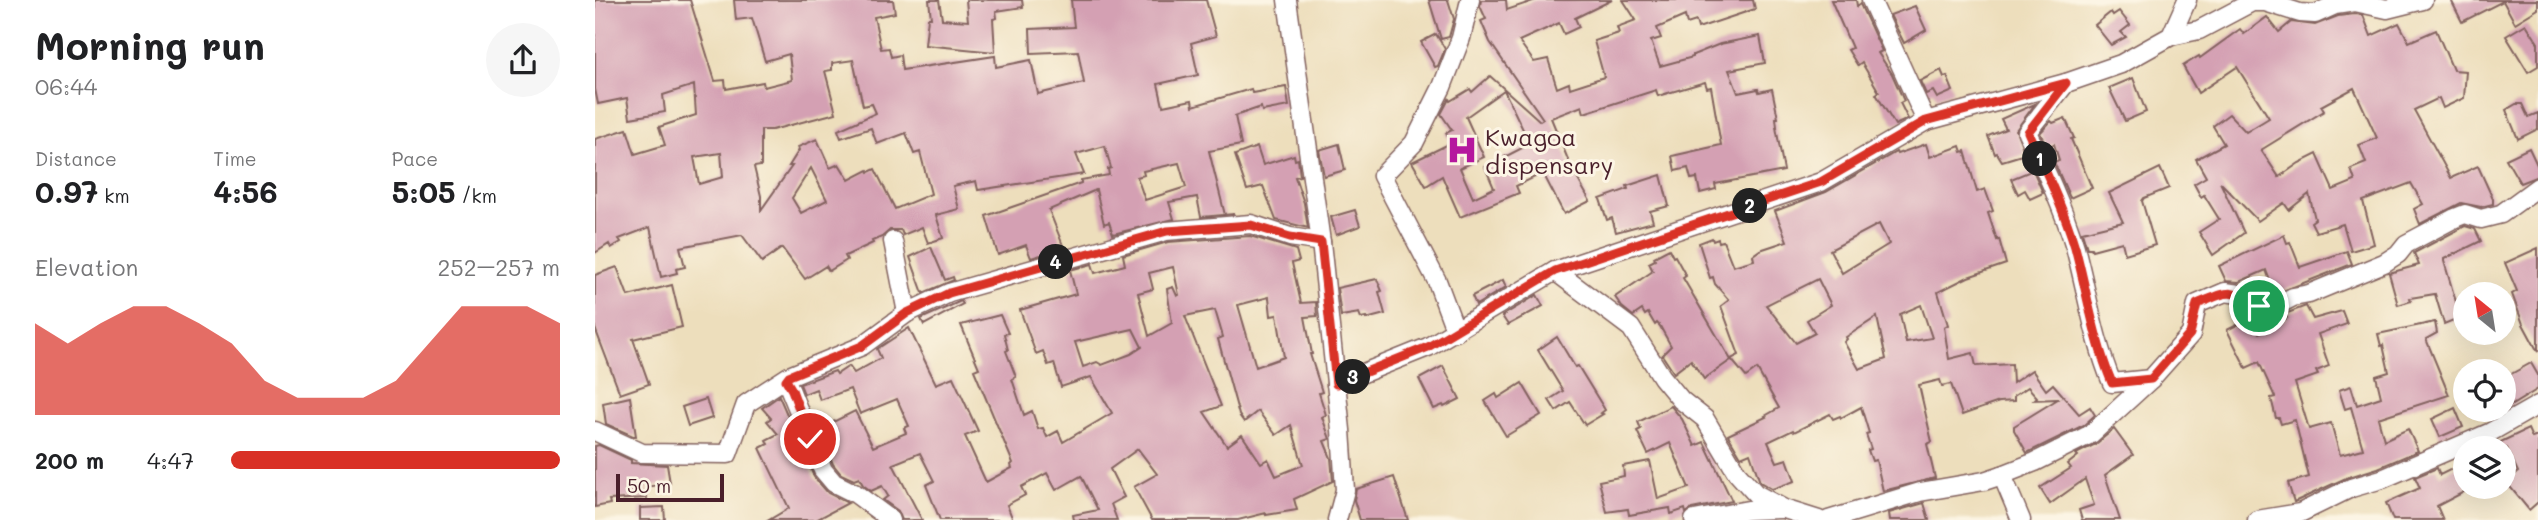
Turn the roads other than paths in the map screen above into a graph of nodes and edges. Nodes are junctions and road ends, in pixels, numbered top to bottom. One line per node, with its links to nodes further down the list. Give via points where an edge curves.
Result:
1 (1287, 0): 11 (street)
2 (1470, 0): 14 (street, via 1442,87 1414,143 1382,176 1437,281)
3 (1871, 0): 8 (street)
4 (2187, 0): 6 (street)
5 (2423, 0): 6 (street, via 2387,9 2355,2 2315,14 2252,2 2199,30)
6 (2171, 36): 7 (street, via 2121,64)
7 (2066, 83): 8 (street); 15 (street, via 2028,132 2058,196 2112,383)
8 (1926, 121): 12 (street, via 1821,182)
9 (2538, 187): 15 (street, via 2501,214 2455,218 2406,244 2384,263 2270,309 2225,292 2197,304 2190,334)
10 (893, 241): 13 (street)
11 (1321, 242): 13 (street, via 1251,225 1167,231 949,293); 17 (street)
12 (1555, 271): 14 (street); 21 (street, via 1631,328 1661,377 1705,419 1737,473 1756,494)
13 (907, 313): 16 (street, via 862,346)
14 (1456, 332): 17 (street)
15 (2151, 379): 20 (street, via 2091,434)
16 (786, 380): 19 (street, via 746,404 728,454 642,453); 22 (street, via 823,470 834,483)
17 (1336, 384): 23 (street, via 1345,489)
18 (2538, 405): 28 (street, via 2489,433 2300,513)
19 (595, 431)
20 (2002, 475): 26 (street, via 1920,492); 27 (street)
21 (1784, 509): 24 (street); 25 (street)
22 (891, 520)
23 (1337, 520)
24 (1694, 520)
25 (1819, 520)
26 (1828, 520)
27 (2021, 520)
28 (2257, 520)

